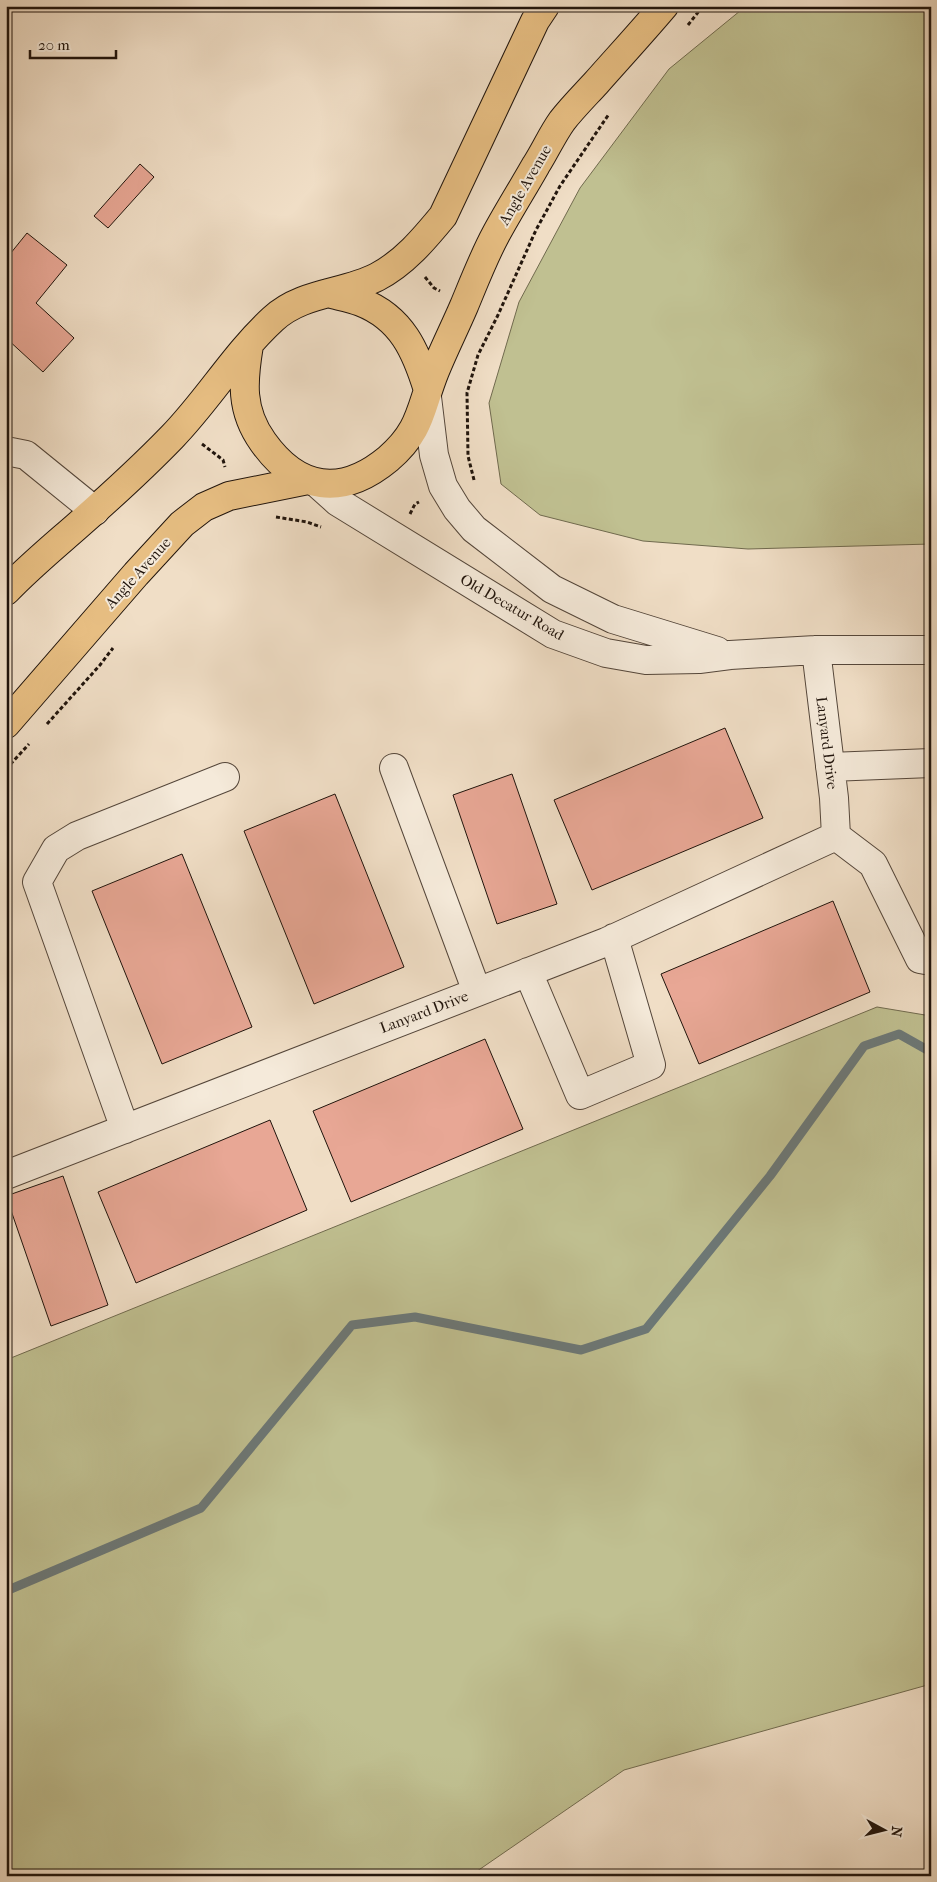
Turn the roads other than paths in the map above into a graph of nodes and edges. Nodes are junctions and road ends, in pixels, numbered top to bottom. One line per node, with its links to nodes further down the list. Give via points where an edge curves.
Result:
1 (545, 6): 3 (main road, via 443,216 402,260 378,277)
2 (664, 6): 5 (main road, Angle Avenue, via 562,121 496,235)
3 (328, 293): 4 (main road, via 301,301 274,318); 5 (main road, via 361,302 389,318 408,339 420,363)
4 (249, 344): 7 (main road, via 244,391 255,430 285,466); 8 (main road, via 173,436)
5 (427, 394): 7 (main road, Angle Avenue, via 412,433 374,470 335,484); 12 (street, Old Decatur Road, via 434,455 443,486 474,529 552,589 613,619)
6 (6, 451): 8 (street, via 26,455)
7 (313, 482): 12 (street, Old Decatur Road, via 338,502 553,634 606,653 646,660); 13 (main road, Angle Avenue, via 229,496 204,507 182,524)
8 (95, 510): 9 (main road)
9 (6, 591)
10 (816, 650): 11 (street, Old Decatur Road); 12 (street, Old Decatur Road); 15 (street, Lanyard Drive)
11 (931, 650)
12 (730, 655)
13 (6, 724)
14 (931, 763): 15 (street)
15 (830, 767): 18 (street, Lanyard Drive)
16 (394, 768): 22 (street)
17 (225, 777): 23 (street, via 77,836 56,849 37,882)
18 (836, 836): 19 (street, Lanyard Drive); 20 (street, via 873,864 920,959)
19 (614, 938): 21 (street, Lanyard Drive); 21 (street, via 651,1065 580,1095)
20 (931, 960)
21 (528, 972): 22 (street, Lanyard Drive)
22 (477, 992): 23 (street, Lanyard Drive)
23 (125, 1129): 24 (street, Lanyard Drive)
24 (6, 1175)

